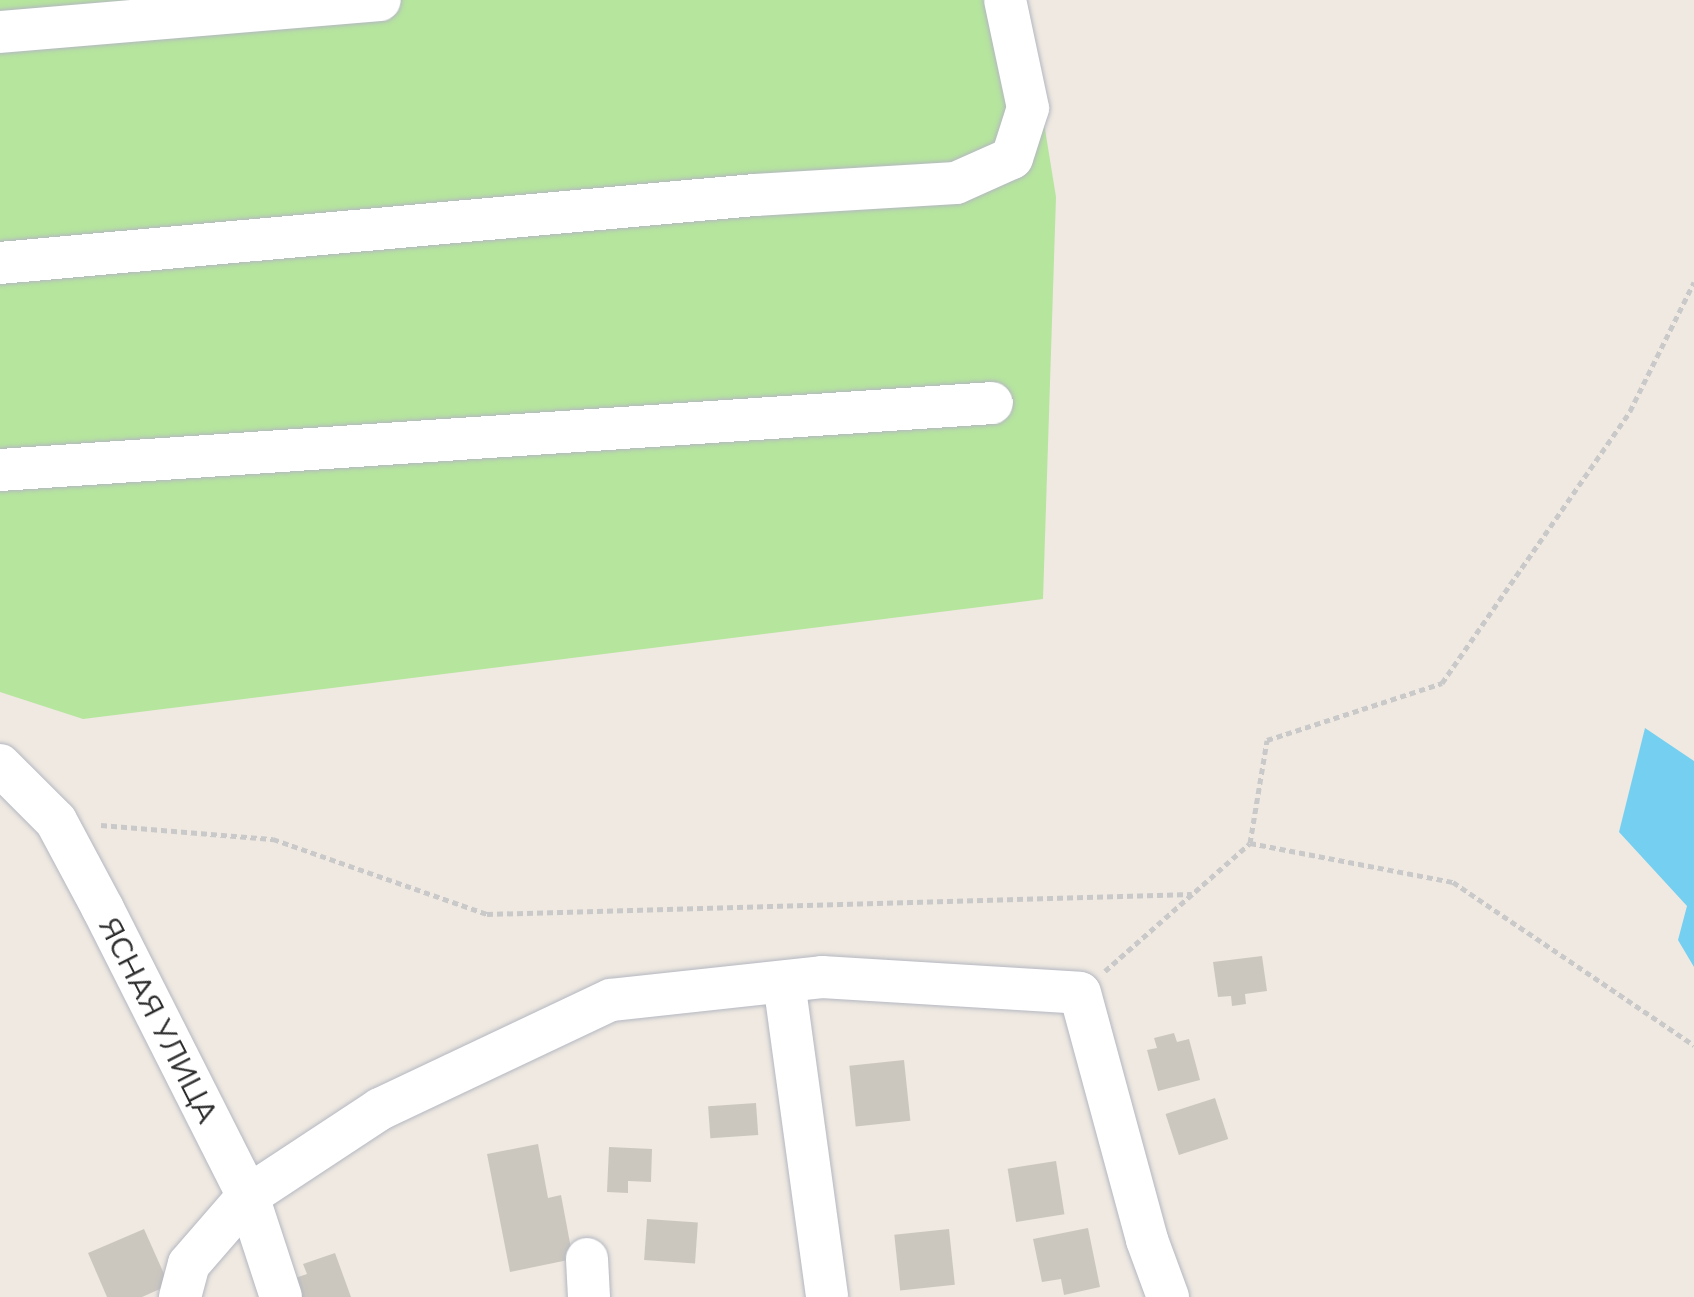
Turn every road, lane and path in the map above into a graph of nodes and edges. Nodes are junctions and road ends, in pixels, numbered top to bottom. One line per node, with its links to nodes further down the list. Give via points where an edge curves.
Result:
1 (380, 0): 3 (street)
2 (1005, 0): 4 (street, via 1028,108 1012,158 956,183 755,195)
3 (0, 32)
4 (0, 263)
5 (1694, 282): 10 (path, via 1630,411 1442,683 1267,740)
6 (992, 403): 7 (street)
7 (0, 470)
8 (0, 765): 9 (street, ЯСНАЯ УЛИЦА)
9 (56, 821): 11 (path, via 273,839 487,914); 15 (street, ЯСНАЯ УЛИЦА)
10 (1250, 843): 11 (path); 14 (path, via 1453,882)
11 (1192, 894): 13 (path)
12 (784, 982): 13 (street, via 822,977); 15 (street, via 611,1000 380,1109); 19 (street)
13 (1080, 993): 16 (street)
14 (1694, 1045)
15 (248, 1196): 17 (street, via 189,1264); 18 (street, ЯСНАЯ УЛИЦА)
16 (1147, 1240): 20 (street); 21 (street)
17 (180, 1297)
18 (281, 1297)
19 (827, 1297)
20 (1168, 1297)
21 (1196, 1297)

